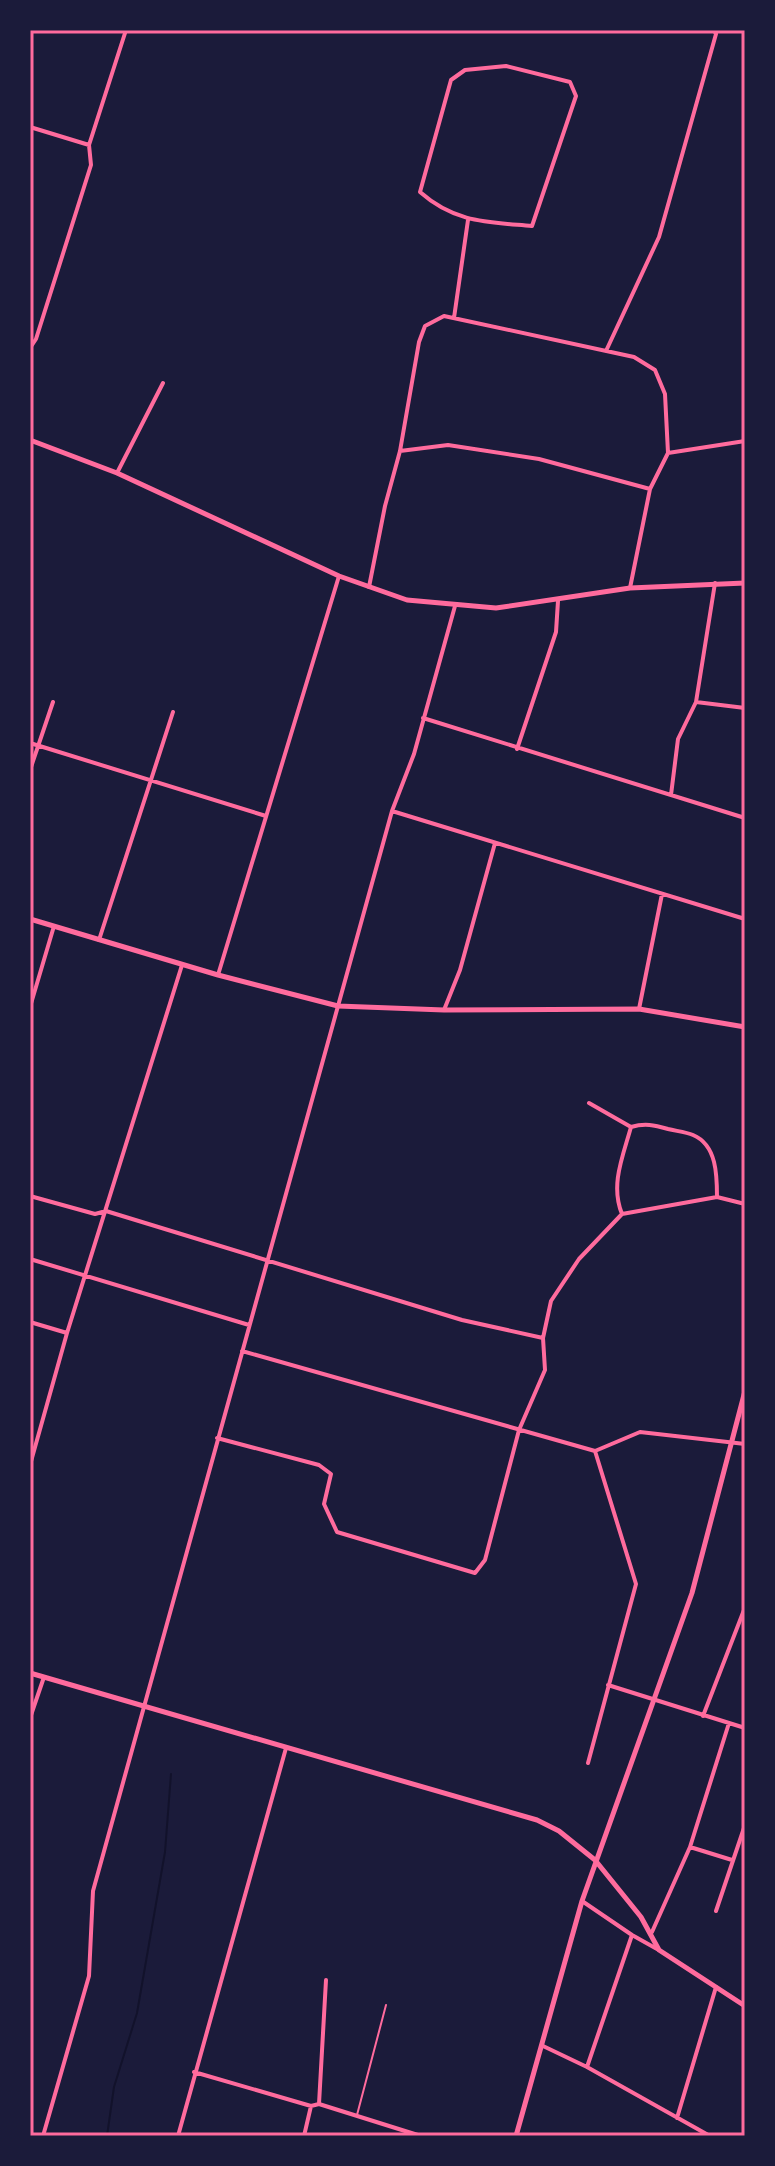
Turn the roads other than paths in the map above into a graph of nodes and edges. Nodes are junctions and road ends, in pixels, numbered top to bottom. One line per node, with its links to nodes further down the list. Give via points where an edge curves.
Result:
1 (126, 30): 4 (street)
2 (714, 30): 8 (street, via 659,237)
3 (30, 127): 4 (street)
4 (89, 145): 7 (street, via 91,165)
5 (468, 220): 5 (street, via 532,226 576,96 570,82 506,66 465,70 451,80 420,192 436,206); 6 (street)
6 (454, 318): 8 (street); 12 (street, via 444,316 425,326)
7 (30, 348)
8 (606, 351): 13 (street, via 634,357 655,370 665,394)
9 (163, 383): 14 (street)
10 (30, 440): 14 (street)
11 (745, 441): 13 (street)
12 (400, 451): 15 (street, via 448,445 539,459); 19 (street)
13 (668, 453): 15 (street)
14 (117, 473): 16 (street)
15 (650, 489): 20 (street)
16 (339, 576): 19 (street); 35 (street)
17 (715, 583): 18 (street); 20 (street); 24 (street)
18 (745, 583)
19 (369, 587): 22 (street, via 407,600)
20 (630, 588): 21 (street)
21 (558, 601): 22 (street); 30 (street, via 556,632)
22 (455, 606): 27 (street)
23 (53, 702): 29 (street)
24 (696, 702): 25 (street); 33 (street, via 678,739)
25 (745, 708)
26 (173, 712): 32 (street)
27 (423, 718): 30 (street); 34 (street)
28 (30, 743): 29 (street)
29 (39, 745): 31 (street); 32 (street)
30 (517, 749): 33 (street)
31 (30, 770)
32 (150, 782): 35 (street); 42 (street)
33 (671, 795): 36 (street)
34 (392, 811): 37 (street); 45 (street)
35 (266, 816): 44 (street)
36 (745, 818)
37 (495, 843): 38 (street); 48 (street)
38 (662, 894): 40 (street); 47 (street)
39 (30, 919): 41 (street)
40 (745, 919)
41 (54, 926): 42 (street); 46 (street)
42 (99, 940): 43 (street)
43 (182, 965): 44 (street); 55 (street)
44 (218, 975): 45 (street)
45 (338, 1006): 48 (street); 58 (street)
46 (30, 1007)
47 (639, 1009): 48 (street); 49 (street)
48 (444, 1010)
49 (745, 1027)
50 (589, 1103): 51 (street)
51 (631, 1127): 53 (street, via 655,1125 696,1135 712,1155); 56 (street, via 618,1172 616,1194)
52 (30, 1196): 55 (street, via 95,1214)
53 (717, 1197): 54 (street); 56 (street)
54 (745, 1204)
55 (106, 1211): 58 (street); 59 (street)
56 (622, 1214): 63 (street, via 579,1259 551,1301)
57 (30, 1259): 59 (street)
58 (267, 1259): 61 (street); 63 (street, via 462,1320)
59 (85, 1275): 61 (street); 62 (street)
60 (30, 1322): 62 (street)
61 (249, 1325): 64 (street)
62 (67, 1333): 71 (street)
63 (543, 1338): 66 (street, via 545,1370)
64 (242, 1351): 66 (street); 67 (street)
65 (745, 1391): 68 (street)
66 (519, 1430): 67 (street, via 485,1560 475,1573 337,1532 324,1504 331,1474 319,1465); 70 (street)
67 (217, 1438): 77 (street)
68 (731, 1442): 69 (street); 70 (street, via 640,1432); 76 (street, via 692,1593)
69 (745, 1444)
70 (595, 1451): 75 (street, via 636,1584)
71 (30, 1465)
72 (744, 1610): 78 (street)
73 (30, 1673): 74 (street)
74 (44, 1677): 77 (street); 79 (street)
75 (608, 1685): 76 (street); 83 (street)
76 (652, 1699): 78 (street); 86 (street)
77 (144, 1706): 82 (street); 104 (street, via 93,1891 89,1976)
78 (703, 1716): 80 (street)
79 (30, 1718)
80 (729, 1723): 81 (street); 85 (street)
81 (745, 1728)
82 (286, 1748): 86 (street, via 537,1820); 99 (street)
83 (588, 1763)
84 (745, 1825): 87 (street)
85 (690, 1847): 87 (street); 90 (street)
86 (595, 1860): 88 (street); 90 (street)
87 (732, 1860): 89 (street)
88 (582, 1901): 91 (street); 97 (street)
89 (716, 1911)
90 (652, 1932): 92 (street)
91 (632, 1935): 92 (street); 98 (street)
92 (659, 1950): 94 (street)
93 (326, 1980): 100 (street)
94 (716, 1987): 96 (street); 103 (street)
95 (386, 2005): 102 (lane)
96 (745, 2006)
97 (543, 2046): 98 (street); 108 (street)
98 (587, 2067): 103 (street)
99 (194, 2072): 101 (street); 105 (street)
100 (319, 2104): 101 (street); 102 (street)
101 (311, 2106): 106 (street)
102 (356, 2116): 107 (street)
103 (677, 2118): 109 (street)
104 (43, 2136)
105 (178, 2136)
106 (304, 2136)
107 (421, 2136)
108 (516, 2136)
109 (710, 2136)

